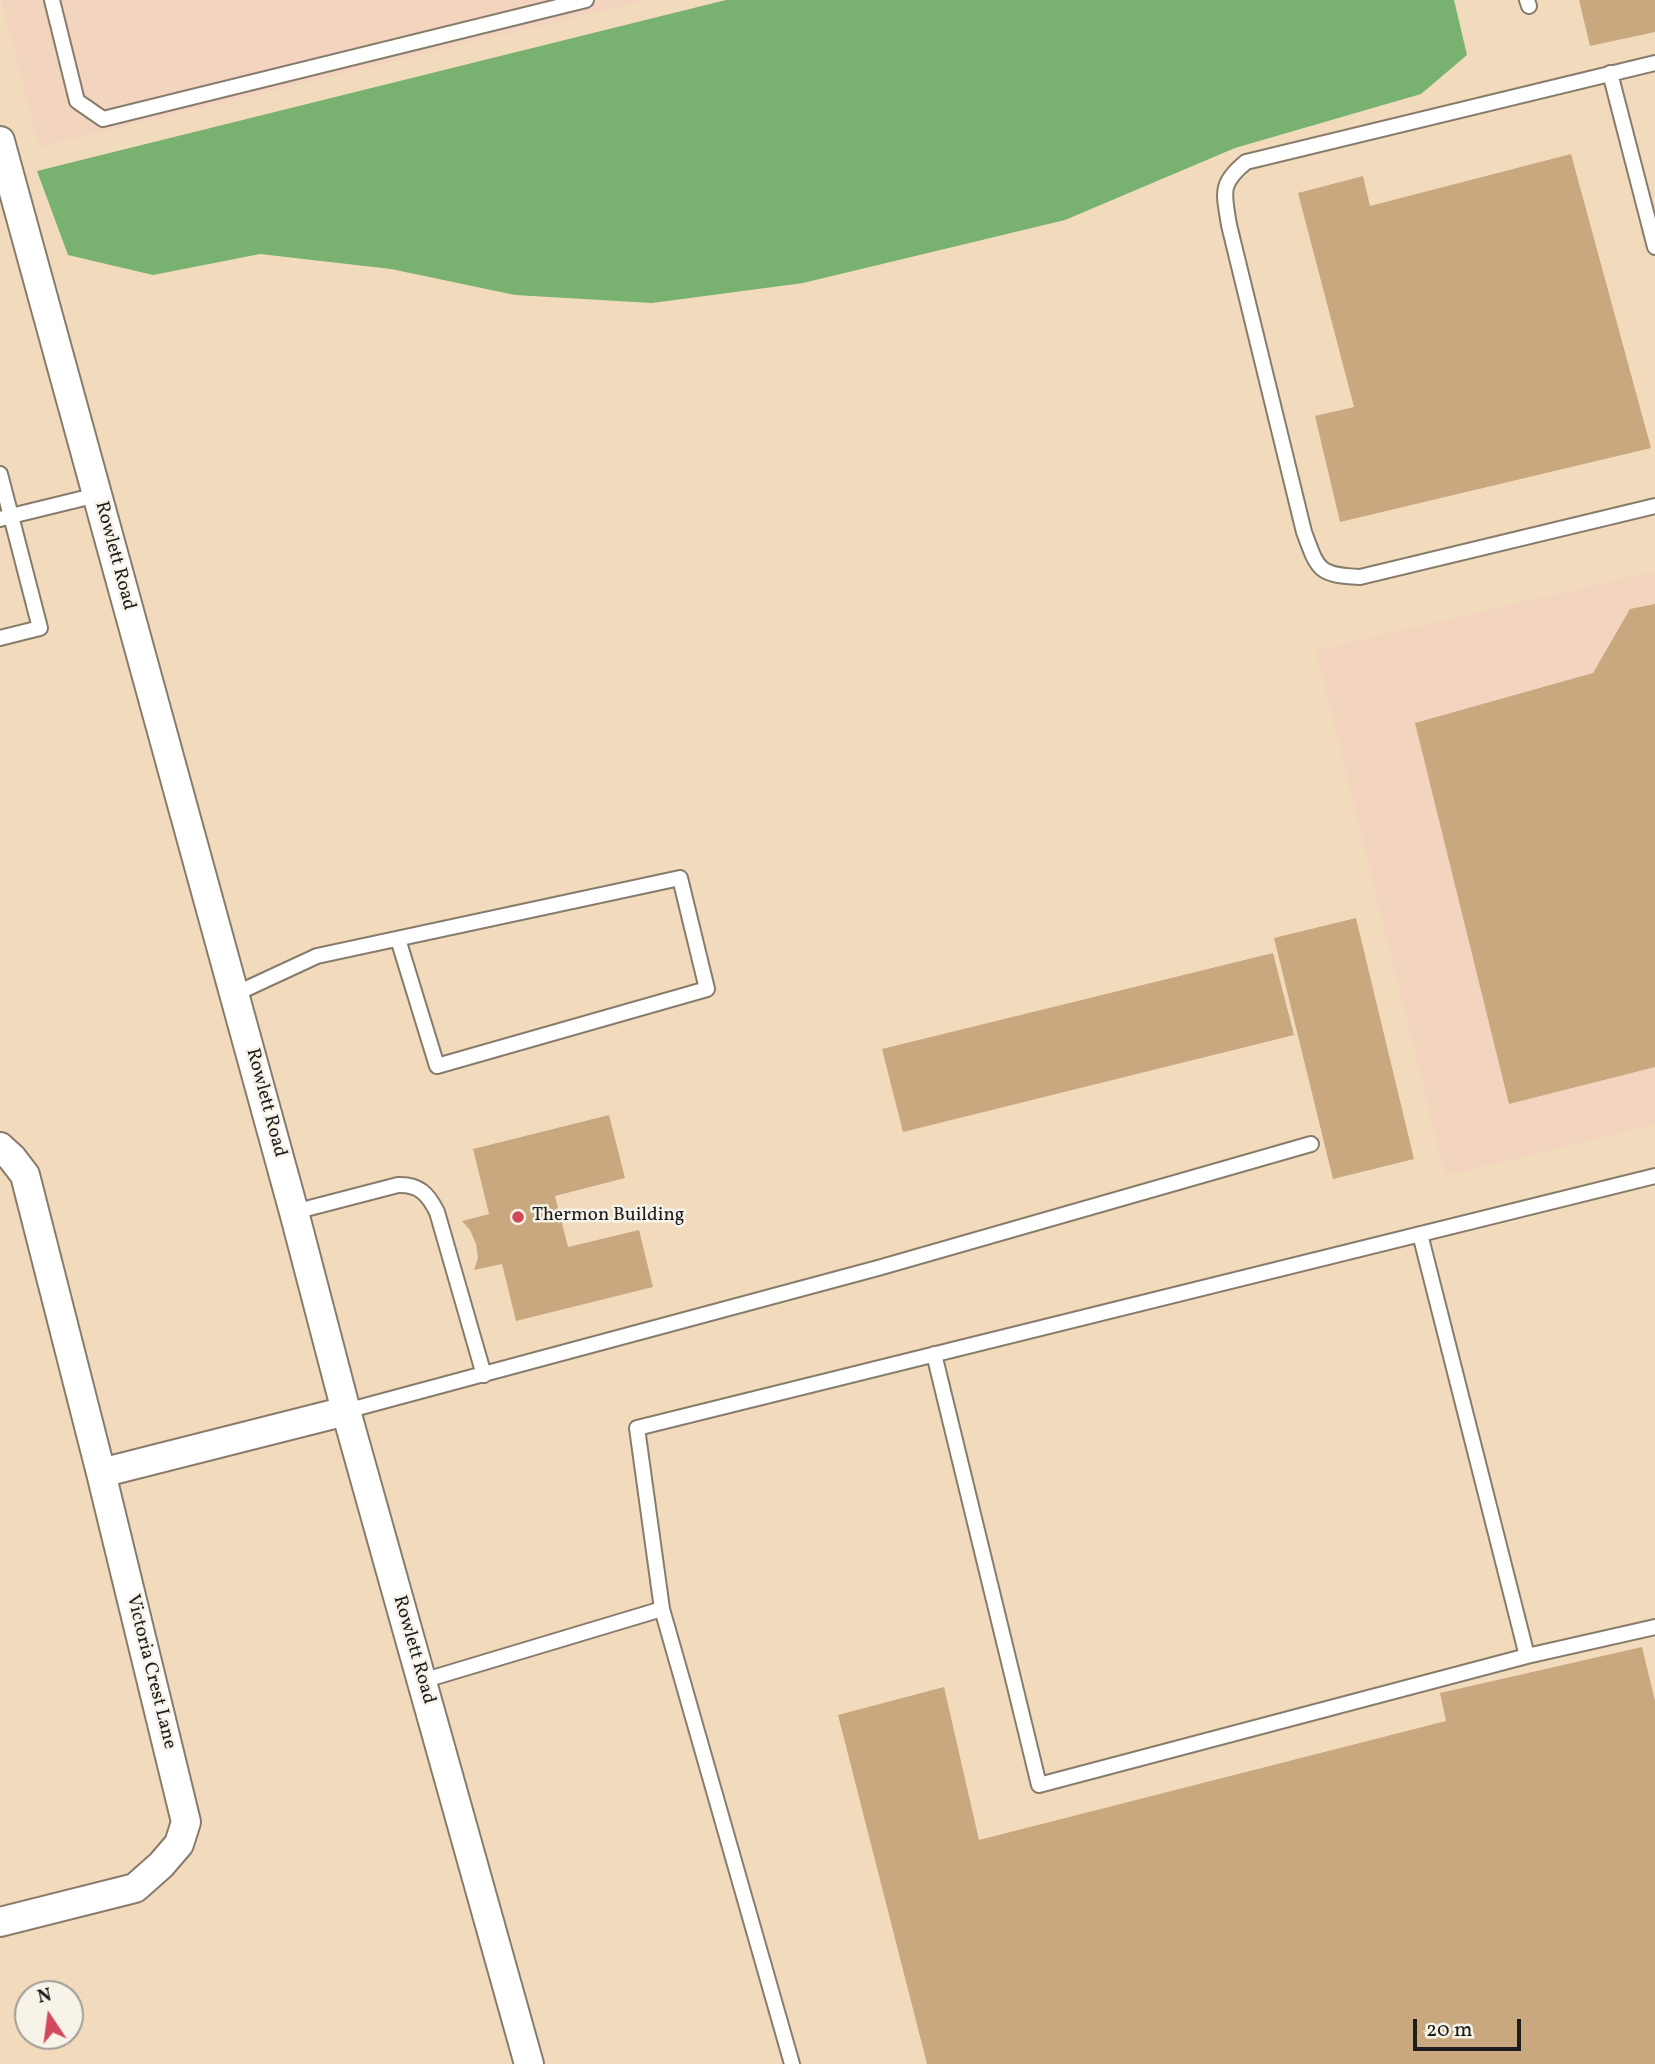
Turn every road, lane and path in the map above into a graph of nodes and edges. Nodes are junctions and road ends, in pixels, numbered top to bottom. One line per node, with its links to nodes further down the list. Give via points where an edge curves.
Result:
1 (52, 0): 2 (lane, via 77,101 103,119)
2 (586, 0)
3 (1655, 63): 4 (lane)
4 (1610, 73): 6 (lane); 9 (lane, via 1246,162 1230,176 1224,194 1304,532 1315,562 1333,576 1360,577)
5 (0, 141): 8 (street, Rowlett Road)
6 (1655, 247)
7 (0, 474): 10 (lane)
8 (97, 495): 10 (lane); 13 (street, Rowlett Road)
9 (1655, 506)
10 (6, 517): 11 (lane, via 40,628)
11 (0, 638)
12 (398, 939): 12 (lane, via 680,878 707,989 437,1066); 13 (lane, via 317,956)
13 (235, 994): 17 (street, Rowlett Road)
14 (1311, 1144): 20 (lane)
15 (6, 1153): 22 (street, Victoria Crest Lane, via 25,1175)
16 (1655, 1176): 18 (lane)
17 (294, 1212): 20 (lane, via 398,1185 413,1185 425,1192 439,1218); 21 (street, Rowlett Road)
18 (1420, 1234): 19 (lane); 25 (lane)
19 (934, 1354): 23 (lane, via 637,1428); 25 (lane, via 1039,1785)
20 (484, 1375): 21 (lane)
21 (346, 1411): 22 (street); 26 (street, Rowlett Road)
22 (101, 1473): 27 (street, Victoria Crest Lane, via 186,1822 179,1844 135,1888)
23 (662, 1609): 26 (lane); 29 (lane)
24 (1655, 1627): 25 (lane)
25 (1527, 1656)
26 (422, 1681): 28 (street, Rowlett Road)
27 (0, 1923)
28 (529, 2064)
29 (792, 2064)

